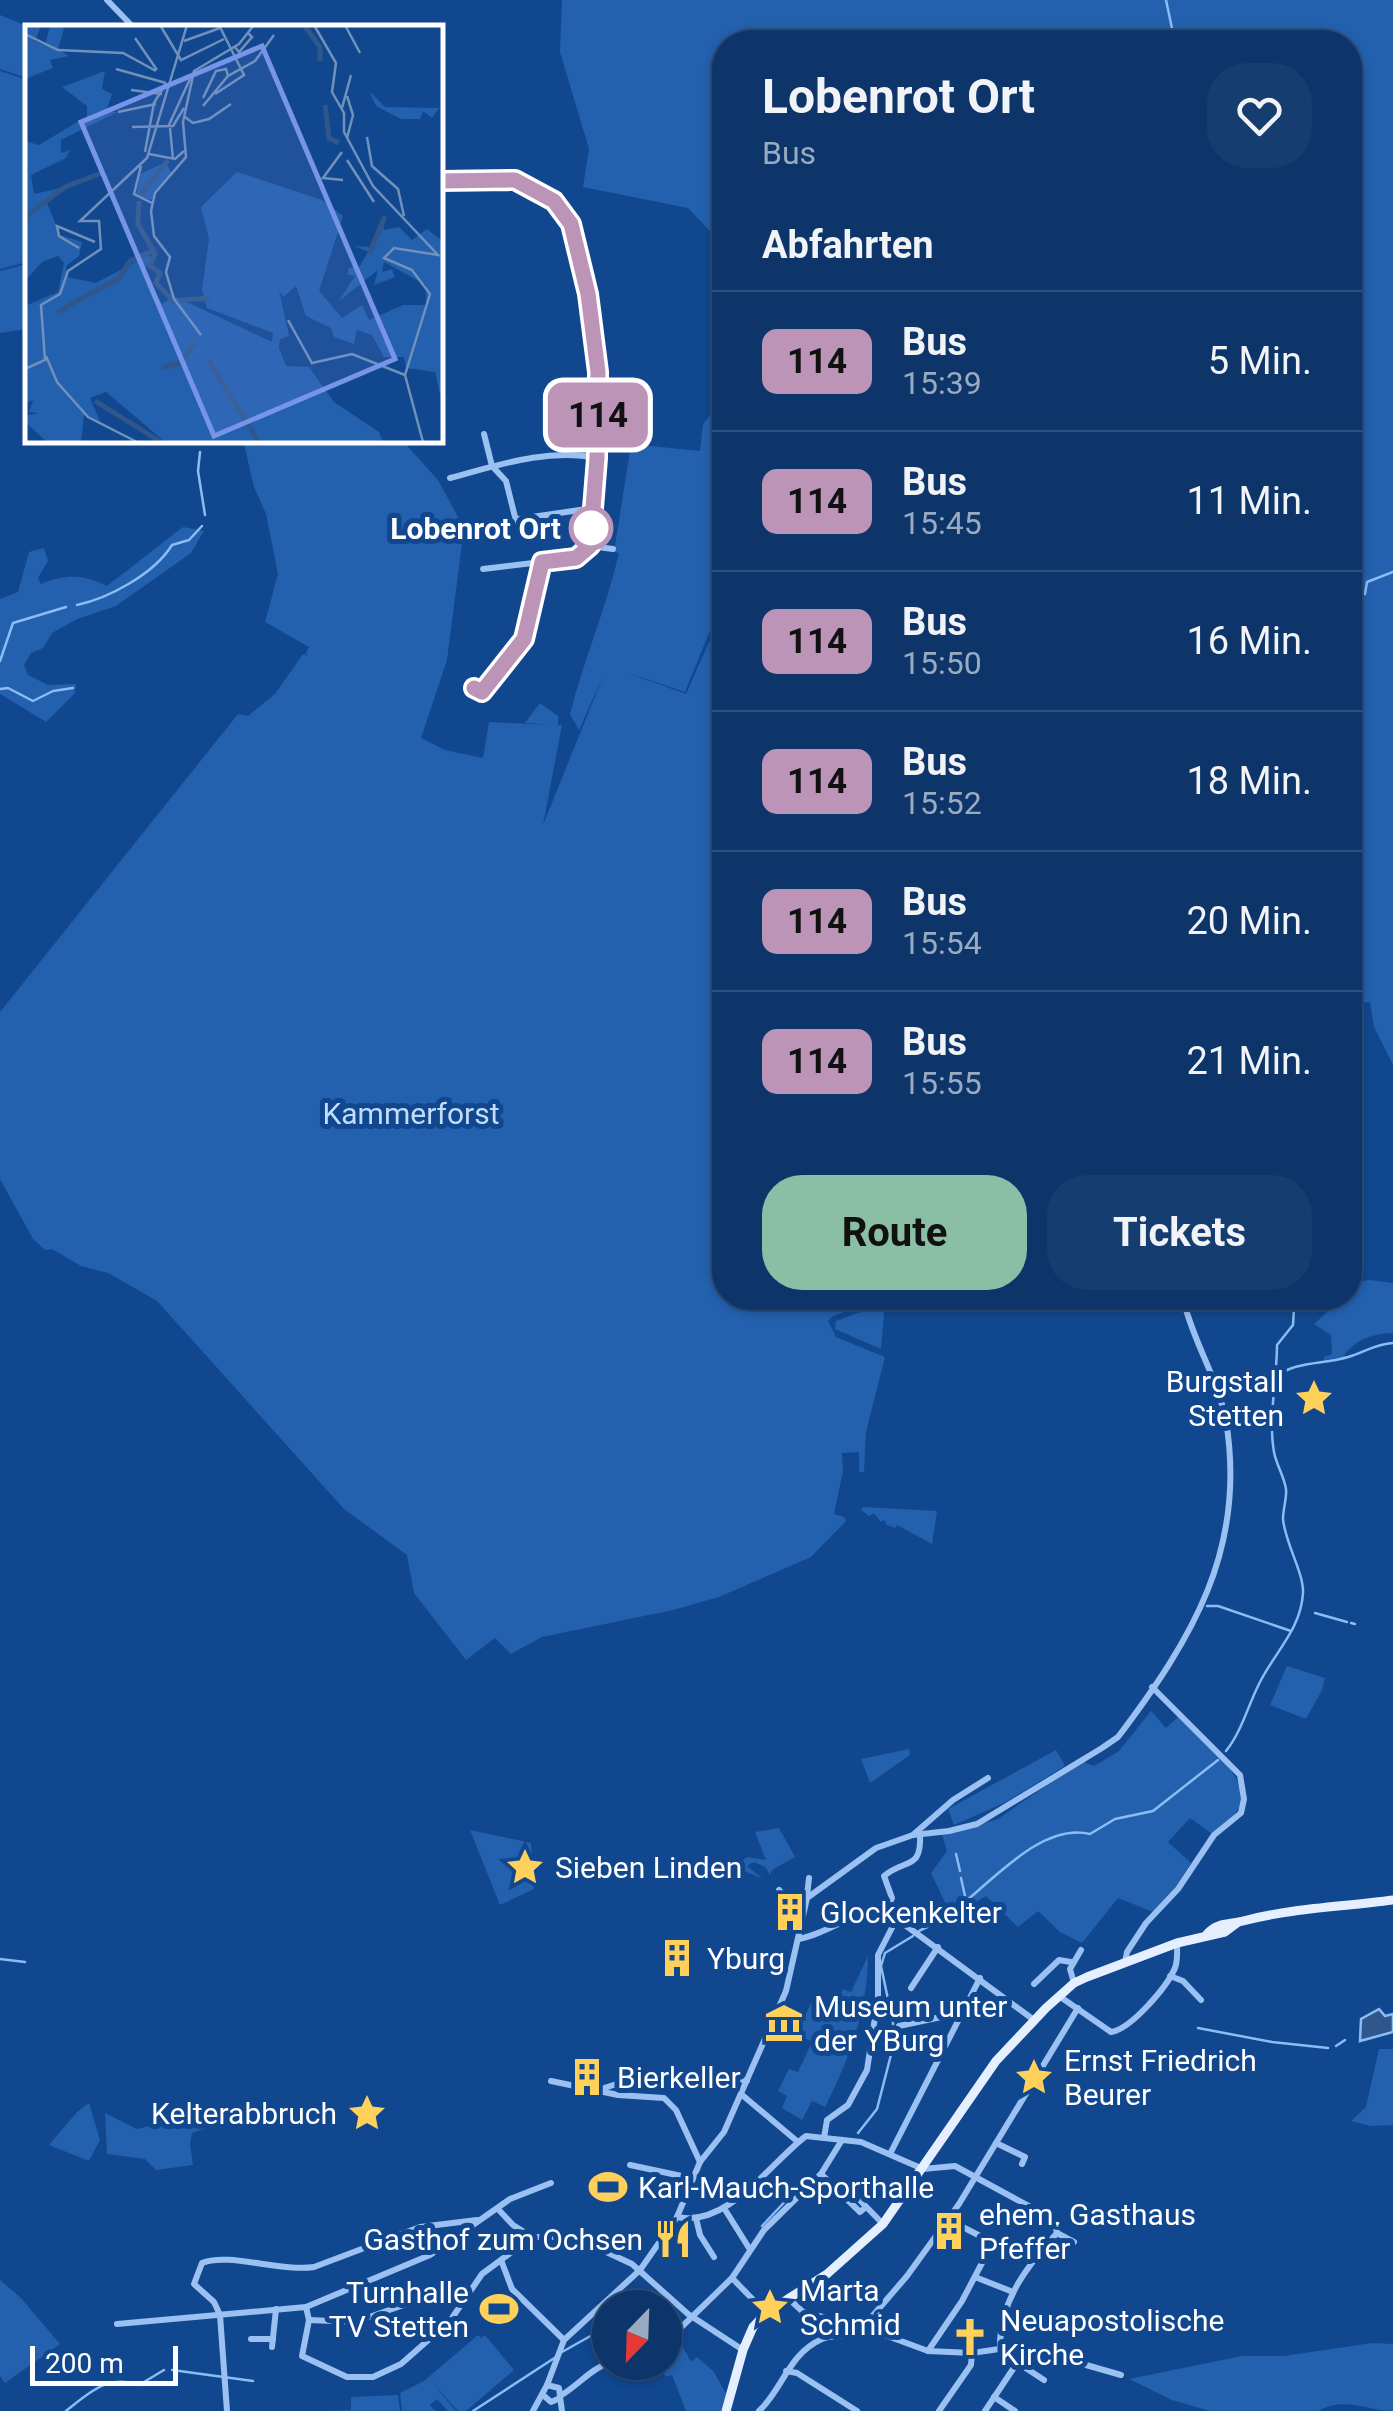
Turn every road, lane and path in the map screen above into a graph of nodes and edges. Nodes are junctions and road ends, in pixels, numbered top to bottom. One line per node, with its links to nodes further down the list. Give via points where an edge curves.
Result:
1 (107, 0): 2 (street)
2 (131, 25)
3 (442, 181): 5 (street, via 515,180 554,201 571,224 598,372)
4 (484, 434): 6 (street)
5 (597, 458): 6 (street, via 570,452); 8 (street)
6 (492, 466): 7 (street); 9 (street, via 506,481)
7 (450, 478)
8 (593, 508): 9 (street); 11 (street)
9 (516, 521): 10 (street)
10 (465, 528)
11 (590, 546): 12 (street); 13 (street, via 576,558)
12 (613, 549)
13 (542, 562): 14 (street); 15 (street, via 524,639)
14 (483, 569)
15 (485, 686)
16 (1187, 1310): 17 (street, via 1225,1419 1231,1485 1219,1562 1203,1605)
17 (1152, 1687): 19 (street, via 1118,1736 991,1818); 31 (street, via 1240,1775 1244,1799 1241,1813 1214,1835 1146,1923)
18 (988, 1778): 19 (street)
19 (916, 1834): 23 (street, via 876,1848); 24 (street, via 916,1860 884,1876 892,1898)
20 (809, 1878): 23 (street)
21 (778, 1890): 23 (street, via 788,1901)
22 (1393, 1900): 27 (main road, via 1297,1908)
23 (806, 1901): 26 (street)
24 (886, 1911): 25 (street); 26 (street, via 866,1912)
25 (898, 1918): 28 (street); 47 (street, via 878,1955 867,2070 848,2105 827,2120)
26 (799, 1939): 44 (street, via 786,1992)
27 (1177, 1943): 31 (main road); 32 (street, via 1178,1964)
28 (938, 1947): 33 (street); 36 (street)
29 (1081, 1950): 30 (street)
30 (1072, 1962): 34 (street); 35 (street, via 1059,1960)
31 (1125, 1962): 34 (main road)
32 (1170, 1976): 38 (street); 39 (street, via 1118,2032)
33 (980, 1978): 40 (street); 41 (street)
34 (1074, 1983): 37 (main road)
35 (1034, 1984)
36 (912, 1988)
37 (1059, 1996): 39 (street); 41 (main road)
38 (1201, 2000)
39 (1078, 2008): 50 (street)
40 (961, 2013): 42 (street); 51 (street)
41 (1034, 2020): 55 (main road, via 996,2061)
42 (900, 2026)
43 (551, 2081): 45 (street)
44 (747, 2081): 45 (street, via 720,2073); 46 (street)
45 (594, 2090): 52 (street, via 664,2098)
46 (741, 2094): 49 (street); 52 (street, via 724,2132)
47 (824, 2138): 48 (street); 49 (street)
48 (842, 2140): 51 (street); 56 (street)
49 (798, 2142): 60 (street)
50 (996, 2144): 53 (street, via 1025,2156); 57 (street)
51 (890, 2154): 55 (street)
52 (700, 2162): 58 (street)
53 (1022, 2164)
54 (630, 2165): 58 (street)
55 (922, 2169): 57 (street, via 955,2166); 66 (main road)
56 (821, 2174): 66 (street, via 860,2212 866,2207); 71 (street)
57 (974, 2177): 65 (street); 67 (street, via 1046,2216)
58 (691, 2178): 62 (street)
59 (550, 2183): 61 (street)
60 (723, 2207): 63 (street); 71 (street)
61 (498, 2209): 64 (street); 68 (street)
62 (677, 2217): 63 (street); 75 (street)
63 (696, 2218): 73 (street)
64 (478, 2220): 81 (street, via 430,2256); 84 (street, via 420,2227 297,2269 209,2260 197,2269 194,2284)
65 (949, 2220): 69 (street); 89 (street)
66 (883, 2224): 80 (main road)
67 (1057, 2233): 70 (street); 72 (street)
68 (532, 2236): 74 (street); 75 (street, via 587,2243)
69 (986, 2239)
70 (1074, 2242)
71 (749, 2248): 77 (street)
72 (1036, 2256): 76 (street, via 994,2242); 78 (street)
73 (714, 2257)
74 (501, 2260): 79 (street); 91 (street, via 512,2289)
75 (640, 2270): 85 (street); 91 (street)
76 (974, 2277): 78 (street); 95 (street)
77 (732, 2278): 83 (street); 85 (street)
78 (1014, 2292): 92 (street, via 1002,2316)
79 (468, 2293): 86 (street, via 438,2293 356,2322); 86 (street, via 450,2320 401,2364 373,2377 347,2377 302,2356)
80 (789, 2299): 83 (main road); 89 (street, via 803,2312)
81 (306, 2307): 82 (street); 86 (street)
82 (276, 2309): 84 (street); 90 (street, via 272,2343)
83 (766, 2313): 94 (main road)
84 (220, 2314): 87 (street); 106 (street)
85 (692, 2316): 88 (street); 94 (street)
86 (309, 2320)
87 (117, 2324)
88 (682, 2326)
89 (863, 2328): 95 (street); 99 (street, via 857,2336 814,2343)
90 (251, 2339)
91 (563, 2344): 102 (street)
92 (1000, 2348): 93 (street); 96 (street)
93 (1027, 2348): 97 (street); 100 (street)
94 (742, 2350): 109 (main road)
95 (928, 2351): 96 (street)
96 (972, 2353): 112 (street)
97 (1018, 2363): 101 (street); 104 (street)
98 (592, 2369): 105 (street)
99 (786, 2371): 110 (street); 111 (street)
100 (1121, 2375)
101 (1044, 2380)
102 (548, 2385): 103 (street); 105 (street, via 558,2388)
103 (543, 2395): 105 (street, via 551,2402); 107 (street)
104 (994, 2397): 113 (street); 114 (street)
105 (559, 2398): 108 (street)
106 (227, 2411)
107 (533, 2411)
108 (562, 2411)
109 (726, 2411)
110 (760, 2411)
111 (858, 2411)
112 (939, 2411)
113 (985, 2411)
114 (1015, 2411)

